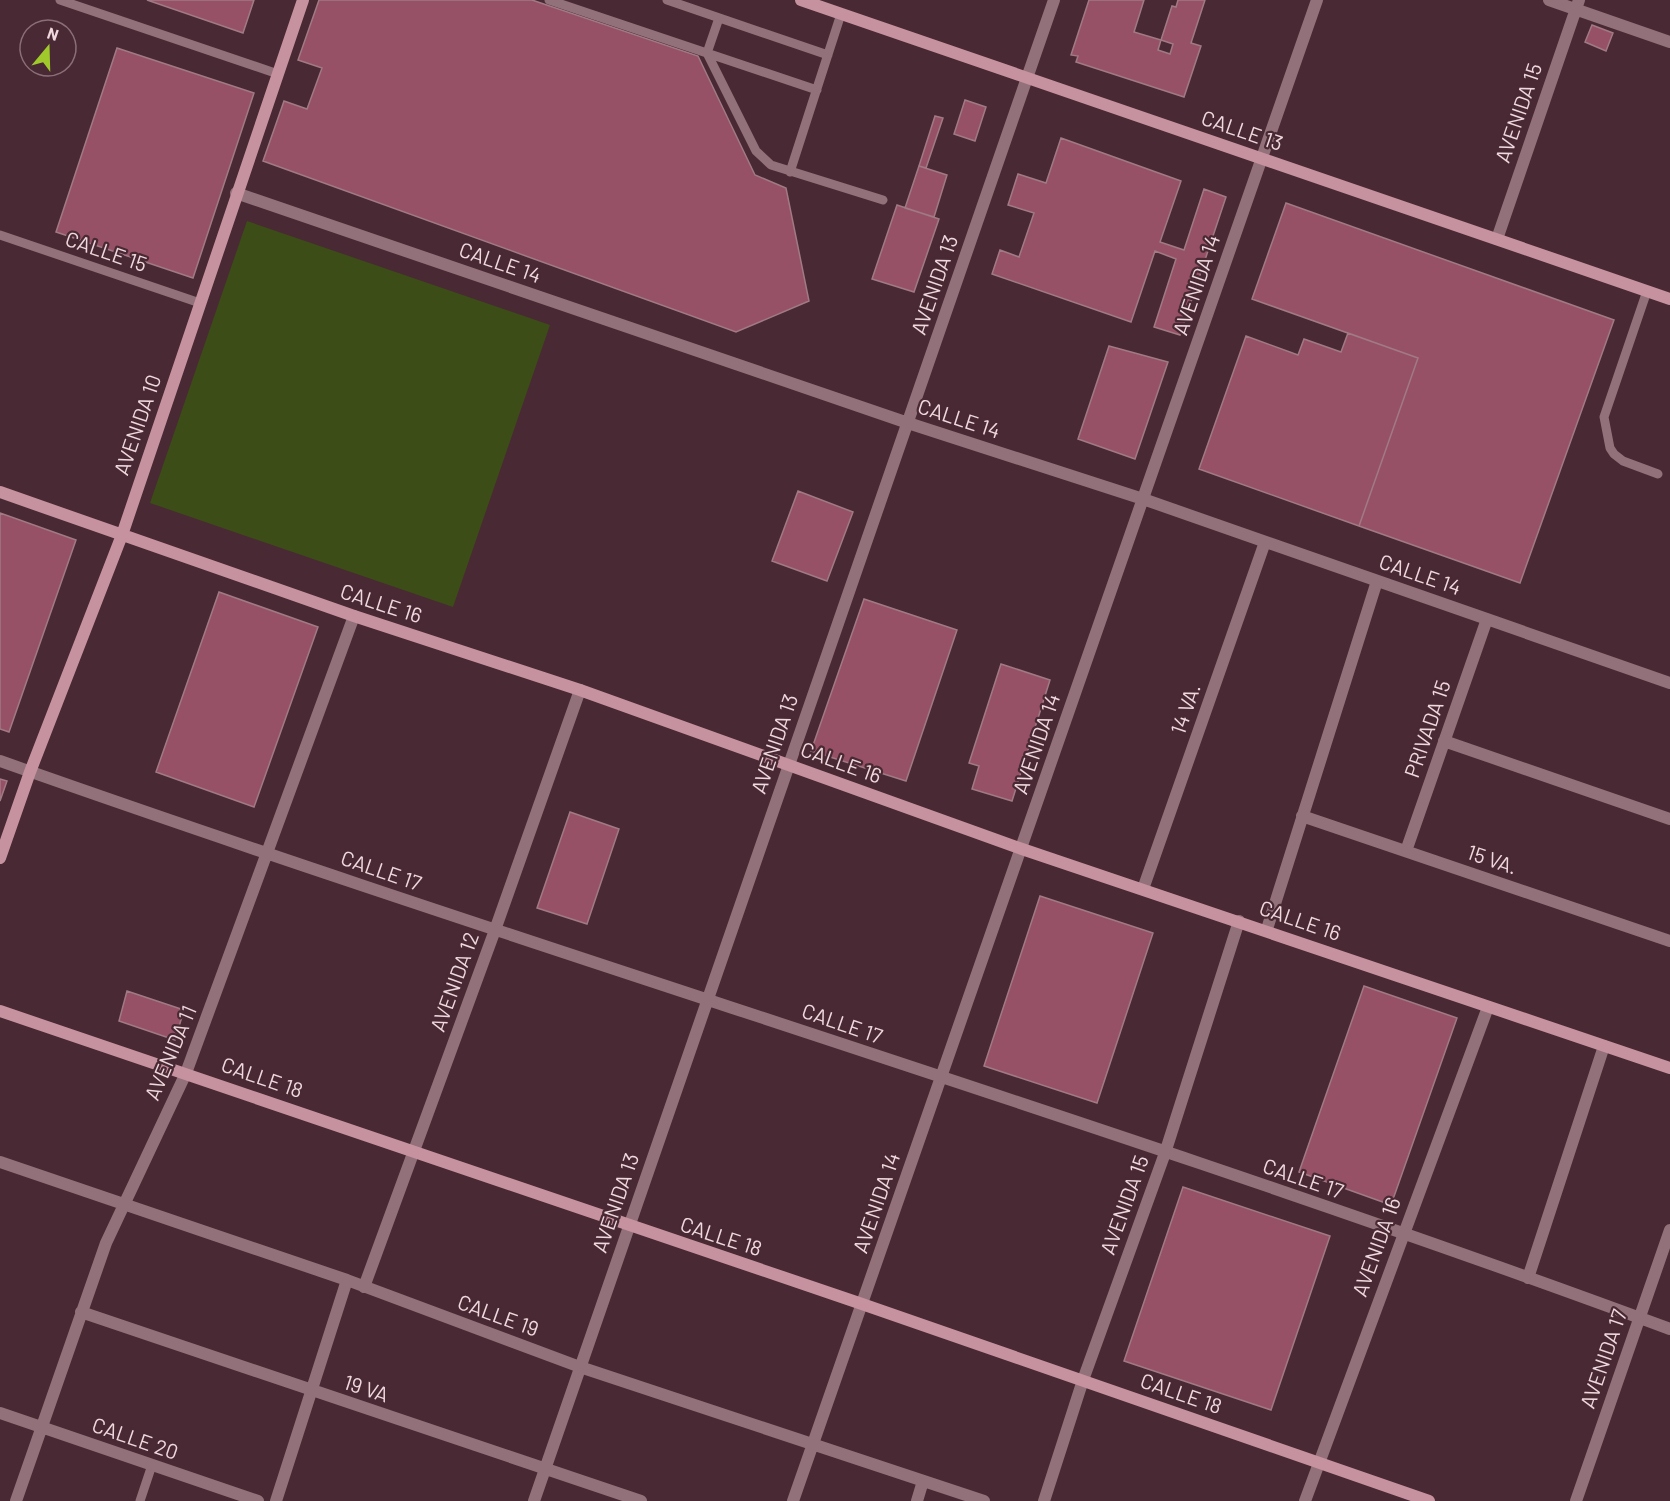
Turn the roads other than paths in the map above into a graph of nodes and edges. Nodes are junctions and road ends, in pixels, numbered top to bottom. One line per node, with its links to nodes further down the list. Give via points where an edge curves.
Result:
1 (60, 0): 15 (lane)
2 (303, 0): 15 (street, AVENIDA 10)
3 (549, 0): 13 (lane)
4 (667, 0): 11 (lane)
5 (1054, 0): 16 (street, AVENIDA 13)
6 (1317, 0): 18 (street, AVENIDA 14)
7 (1549, 0): 9 (street)
8 (808, 1): 10 (street, CALLE 13)
9 (1577, 5): 12 (street); 23 (street, AVENIDA 15)
10 (841, 14): 14 (lane); 16 (street, CALLE 13)
11 (719, 18): 13 (lane); 14 (lane)
12 (1670, 42)
13 (707, 54): 17 (lane); 19 (lane, via 756,151 771,165)
14 (828, 55): 17 (lane)
15 (278, 74): 20 (street, AVENIDA 10)
16 (1028, 78): 18 (street, CALLE 13); 27 (street, AVENIDA 13)
17 (817, 90): 19 (lane)
18 (1262, 159): 23 (street, CALLE 13); 30 (street, AVENIDA 14)
19 (790, 172): 21 (lane)
20 (236, 193): 26 (street, AVENIDA 10); 27 (street, CALLE 14)
21 (883, 200)
22 (0, 235): 26 (lane, CALLE 15)
23 (1497, 239): 24 (street, CALLE 13)
24 (1647, 291): 25 (street, CALLE 13); 28 (lane, via 1604,417 1614,454)
25 (1670, 299)
26 (200, 303): 31 (street, AVENIDA 10)
27 (908, 423): 30 (street, CALLE 14); 40 (street, AVENIDA 13)
28 (1658, 474)
29 (0, 492): 31 (street, CALLE 16)
30 (1143, 499): 32 (street, CALLE 14); 44 (street, AVENIDA 14)
31 (122, 535): 34 (street, CALLE 16); 41 (street, AVENIDA 10)
32 (1265, 542): 33 (street, CALLE 14); 48 (street, 14 VA.)
33 (1377, 581): 35 (street, CALLE 14); 42 (street)
34 (354, 616): 37 (street, CALLE 16); 46 (street, AVENIDA 11)
35 (1487, 619): 36 (street, CALLE 14); 38 (street, PRIVADA 15)
36 (1670, 683)
37 (580, 690): 40 (street, CALLE 16); 51 (street, AVENIDA 12)
38 (1444, 741): 43 (street); 45 (street, PRIVADA 15)
39 (0, 761): 41 (street, CALLE 17)
40 (788, 765): 44 (street, CALLE 16); 53 (street, AVENIDA 13)
41 (30, 772): 46 (street, CALLE 17); 47 (street, AVENIDA 10)
42 (1302, 816): 45 (street, 15 VA.); 50 (street)
43 (1670, 819)
44 (1022, 849): 48 (street, CALLE 16); 59 (street, AVENIDA 14)
45 (1406, 851): 52 (street, 15 VA.)
46 (268, 853): 51 (street, CALLE 17); 58 (street, AVENIDA 11)
47 (0, 858)
48 (1143, 889): 49 (street, CALLE 16)
49 (1239, 921): 50 (street, CALLE 16); 61 (street, AVENIDA 15)
50 (1267, 929): 54 (street, CALLE 16)
51 (495, 930): 53 (street, CALLE 17); 60 (street, AVENIDA 12)
52 (1670, 941)
53 (708, 1000): 59 (street, CALLE 17); 64 (street, AVENIDA 13)
54 (1488, 1007): 56 (street, CALLE 16); 66 (street, AVENIDA 16)
55 (0, 1011): 58 (street, CALLE 18)
56 (1604, 1046): 57 (street, CALLE 16); 67 (street)
57 (1670, 1068)
58 (186, 1073): 60 (street, CALLE 18); 63 (street, AVENIDA 11)
59 (941, 1079): 61 (street, CALLE 17); 70 (street, AVENIDA 14)
60 (414, 1152): 64 (street, CALLE 18); 69 (street, AVENIDA 12)
61 (1165, 1153): 66 (street, CALLE 17); 75 (street, AVENIDA 15)
62 (0, 1162): 63 (street, CALLE 19)
63 (123, 1203): 68 (street, CALLE 19); 71 (street, AVENIDA 11)
64 (629, 1227): 70 (street, CALLE 18); 74 (street, AVENIDA 13)
65 (1670, 1230): 72 (street, AVENIDA 17)
66 (1402, 1234): 67 (street, CALLE 17); 80 (street, AVENIDA 16)
67 (1528, 1278): 72 (street, CALLE 17)
68 (347, 1280): 69 (street, CALLE 19); 76 (street)
69 (364, 1287): 74 (street, CALLE 19)
70 (862, 1304): 75 (street, CALLE 18); 79 (street, AVENIDA 14)
71 (81, 1312): 76 (street, 19 VA); 78 (street, AVENIDA 11)
72 (1639, 1318): 73 (street, CALLE 17); 96 (street, AVENIDA 17)
73 (1670, 1329)
74 (580, 1367): 79 (street, CALLE 19); 82 (street, AVENIDA 13)
75 (1083, 1380): 80 (street, CALLE 18); 93 (street, AVENIDA 15)
76 (310, 1391): 82 (street, 19 VA); 87 (street)
77 (0, 1413): 78 (street, CALLE 20)
78 (41, 1427): 81 (street, CALLE 20); 84 (street, AVENIDA 11)
79 (812, 1446): 83 (street, CALLE 19); 90 (street, AVENIDA 14)
80 (1318, 1463): 94 (street, AVENIDA 16); 95 (street, CALLE 18)
81 (152, 1465): 85 (lane); 86 (street, CALLE 20)
82 (545, 1469): 88 (street, AVENIDA 13); 89 (street, 19 VA)
83 (924, 1481): 91 (street); 92 (street, CALLE 19)
84 (16, 1501)
85 (140, 1501)
86 (258, 1501)
87 (276, 1501)
88 (534, 1501)
89 (641, 1501)
90 (793, 1501)
91 (917, 1501)
92 (984, 1501)
93 (1044, 1501)
94 (1305, 1501)
95 (1429, 1501)
96 (1576, 1501)

